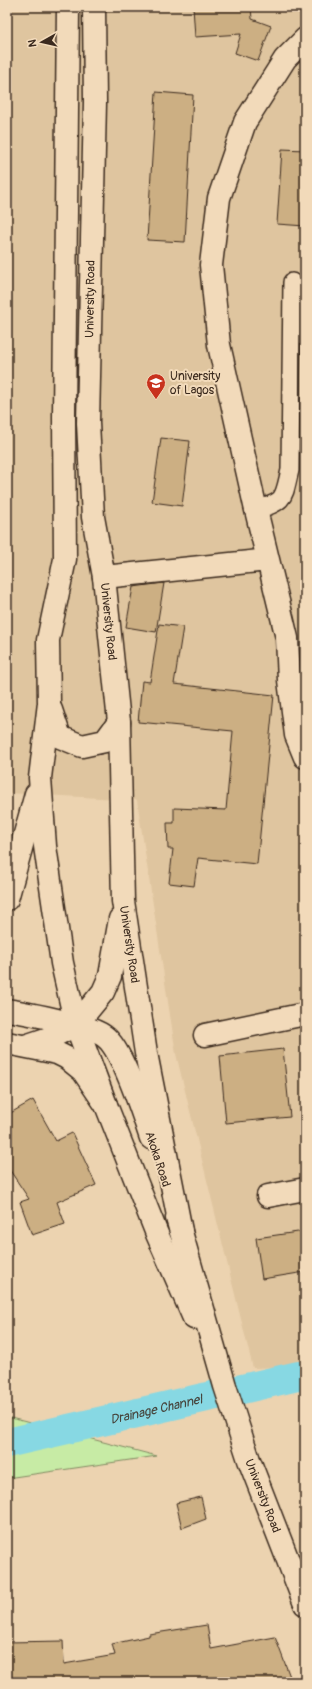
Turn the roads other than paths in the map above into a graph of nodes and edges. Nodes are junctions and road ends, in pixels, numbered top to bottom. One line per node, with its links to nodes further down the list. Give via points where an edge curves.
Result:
1 (68, 7): 8 (main road, University Road, via 65,559 48,640)
2 (94, 7): 7 (main road, University Road, via 95,102 88,423 93,517)
3 (305, 39): 5 (main road, via 284,59 244,122 219,198 211,265 219,345)
4 (292, 282): 5 (lane, via 290,470 284,494 276,504)
5 (256, 510): 6 (main road)
6 (268, 560): 7 (main road); 10 (main road, via 287,638 296,735)
7 (104, 577): 9 (main road, University Road)
8 (48, 703): 9 (main road, via 60,737 82,746 105,741); 11 (main road, University Road)
9 (119, 722): 13 (main road, University Road)
10 (305, 757)
11 (40, 778): 12 (main road); 16 (main road, University Road, via 45,846 62,963)
12 (7, 899)
13 (123, 901): 16 (main road, via 110,976 103,992); 22 (main road, University Road, via 146,1052)
14 (7, 1010): 16 (main road, Akoka Road, via 49,1017)
15 (305, 1014): 17 (main road)
16 (76, 1025): 18 (main road, via 52,1037); 19 (main road, University Road); 22 (main road, Akoka Road, via 105,1036 115,1048 136,1095)
17 (205, 1035)
18 (15, 1044): 19 (main road, via 57,1053 67,1058 83,1071)
19 (106, 1106): 23 (main road, via 157,1234)
20 (305, 1189): 21 (main road)
21 (268, 1196)
22 (181, 1232): 23 (main road, Akoka Road)
23 (225, 1386): 24 (main road, University Road, via 249,1460)
24 (305, 1604)

